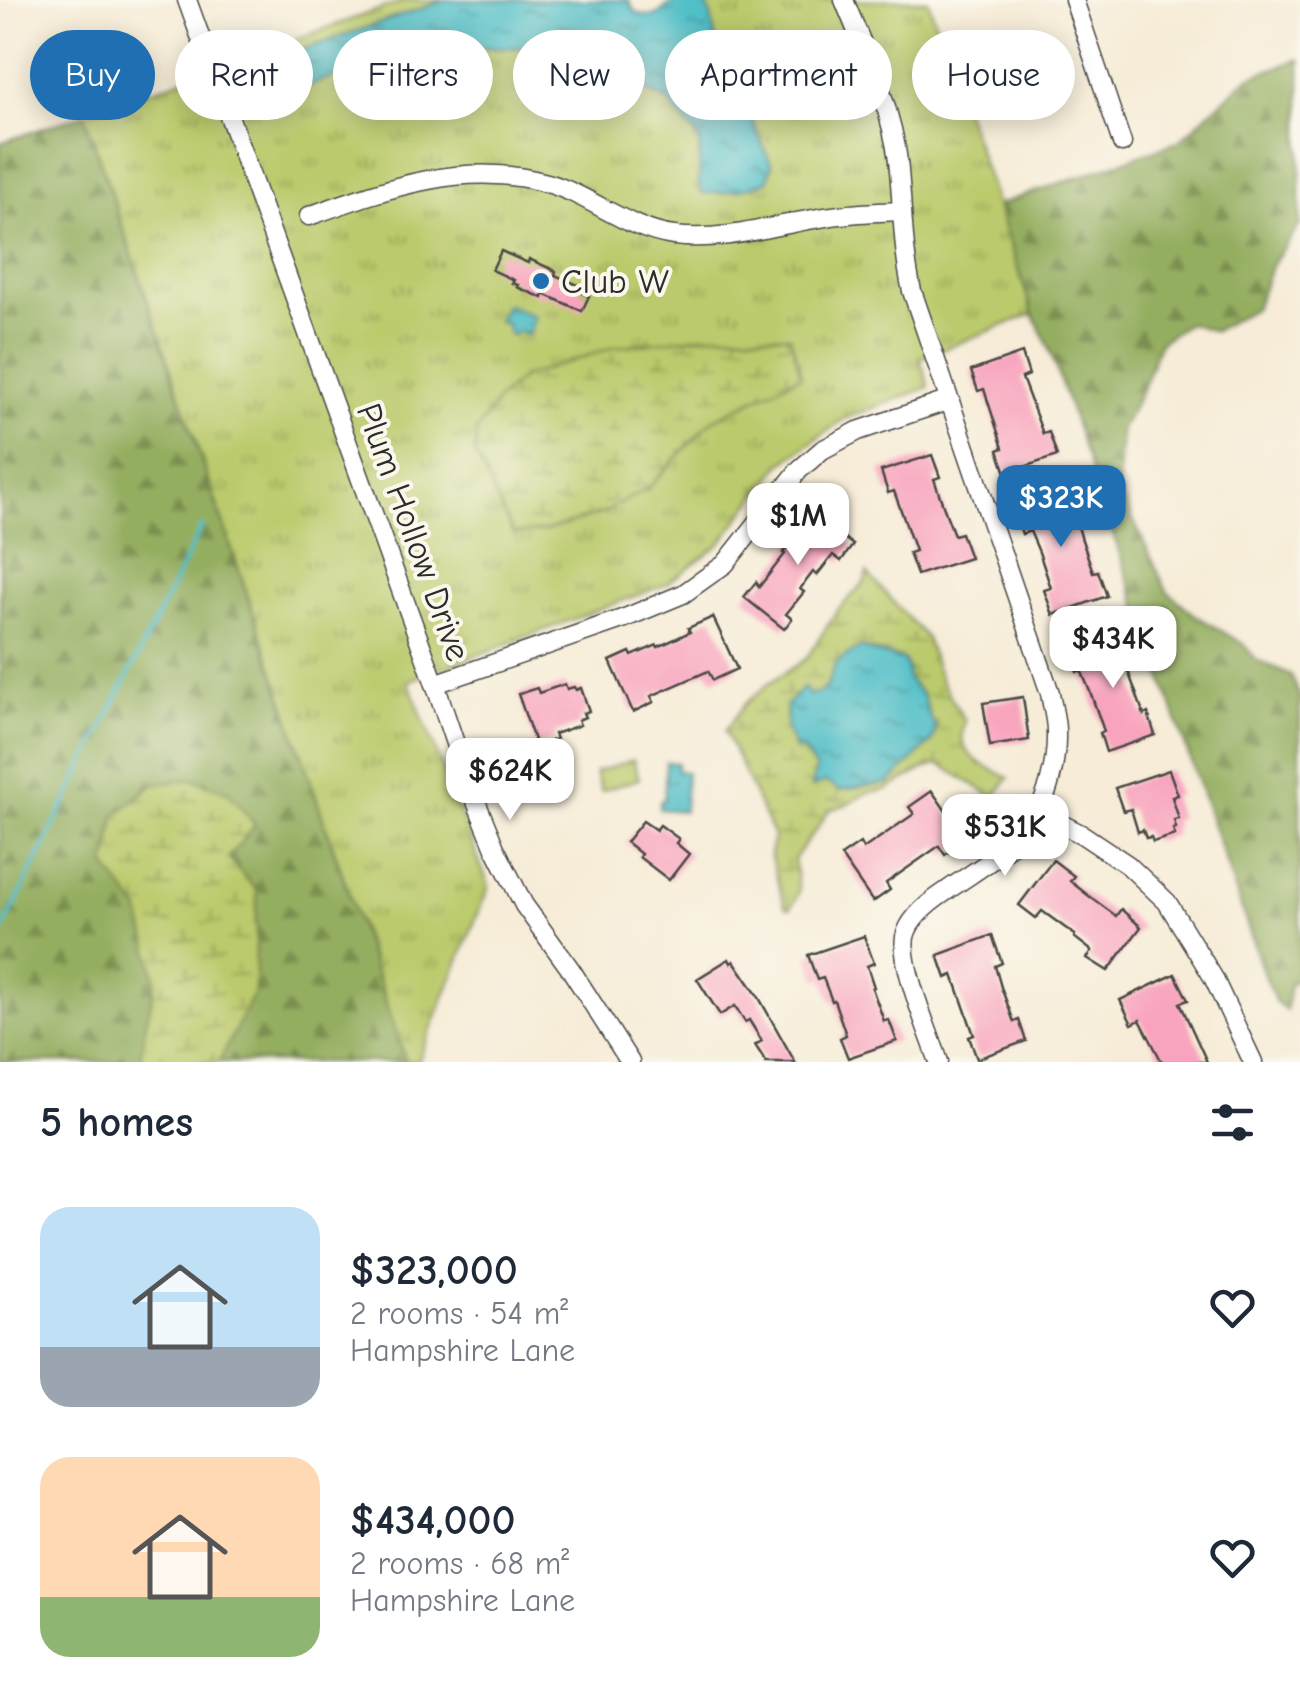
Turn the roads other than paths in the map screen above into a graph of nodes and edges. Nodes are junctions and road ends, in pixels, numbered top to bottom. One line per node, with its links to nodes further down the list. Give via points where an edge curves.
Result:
1 (187, 0): 8 (street, Plum Hollow Drive)
2 (844, 0): 5 (street, via 890,123)
3 (1074, 0): 4 (street)
4 (1122, 143)
5 (901, 211): 6 (street, via 840,214 700,238 669,236 548,183 490,174 432,178); 7 (street, via 912,292)
6 (309, 216)
7 (950, 400): 8 (street, via 822,450 725,564 683,594); 9 (street, via 1050,694 1054,766)
8 (435, 684): 10 (street, Plum Hollow Drive, via 468,782 524,905)
9 (1038, 812): 11 (street, via 997,856 930,902 905,936 906,963); 12 (street, via 1128,866 1167,902 1213,976)
10 (630, 1062)
11 (939, 1062)
12 (1252, 1062)

